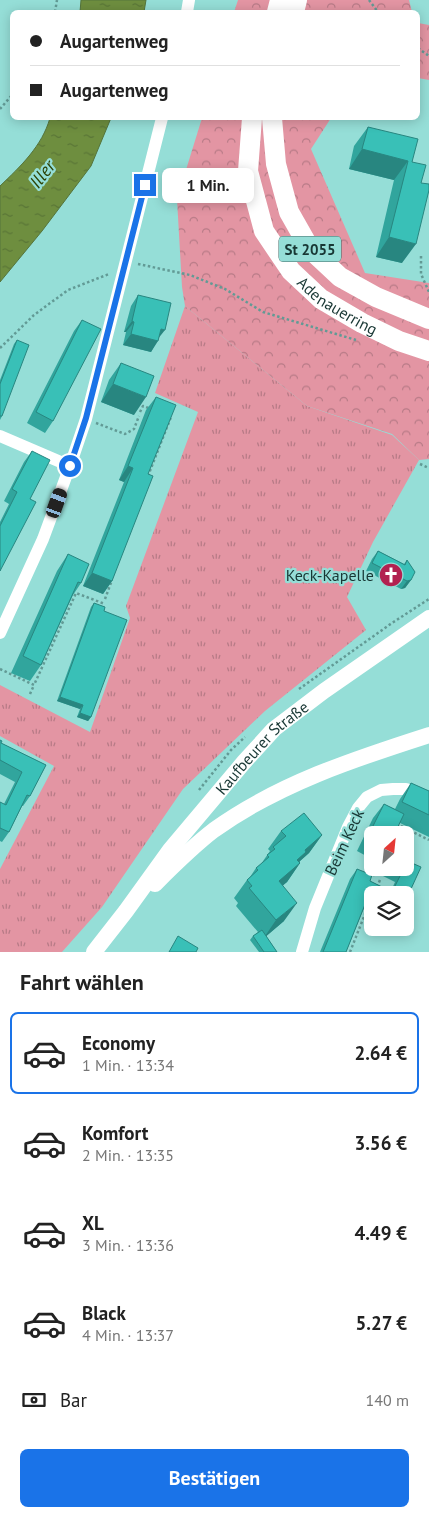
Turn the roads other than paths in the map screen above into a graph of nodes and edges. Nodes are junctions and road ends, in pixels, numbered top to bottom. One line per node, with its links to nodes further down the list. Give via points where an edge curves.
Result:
1 (161, 120): 7 (street, via 86,418)
2 (252, 120): 5 (main road, Adenauerring / St 2055, via 248,171 264,231 291,270 321,299 399,341)
3 (272, 120): 4 (main road, Adenauerring / St 2055, via 276,164 289,212 310,249 340,277 376,297)
4 (429, 319)
5 (429, 351)
6 (0, 436): 7 (street)
7 (70, 466): 9 (street, via 43,539)
8 (429, 618): 12 (street, Kaufbeurer Straße, via 274,729 170,850)
9 (0, 633)
10 (429, 735): 12 (street, Kaufbeurer Straße, via 341,764 251,806 213,831)
11 (429, 800): 14 (street, Beim Keck, via 406,789 381,790 367,797 348,827 315,908)
12 (126, 911): 13 (street, Kaufbeurer Straße)
13 (94, 952)
14 (302, 952)

